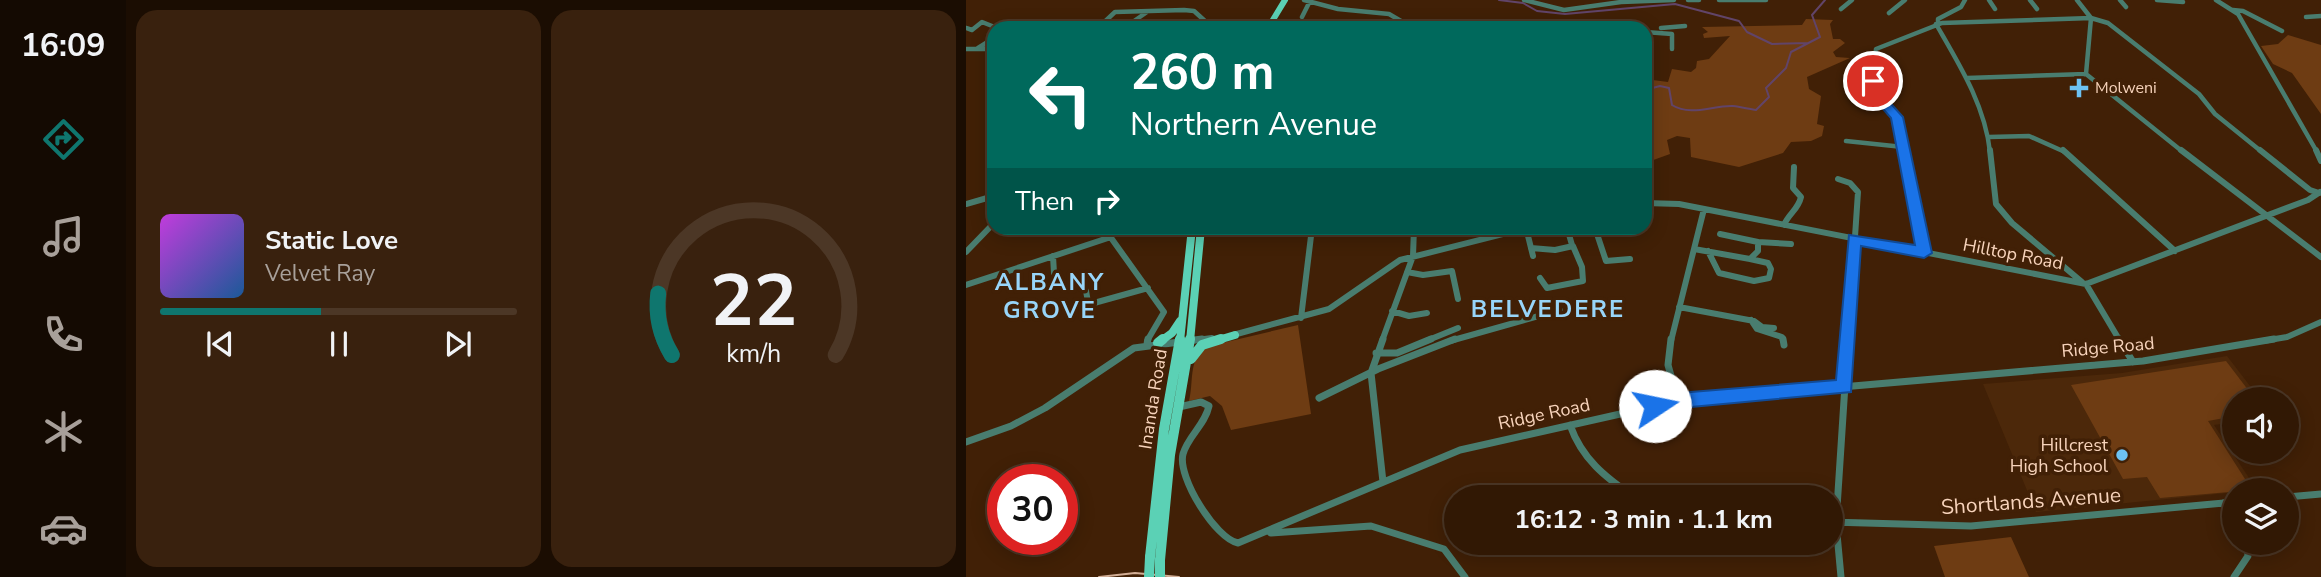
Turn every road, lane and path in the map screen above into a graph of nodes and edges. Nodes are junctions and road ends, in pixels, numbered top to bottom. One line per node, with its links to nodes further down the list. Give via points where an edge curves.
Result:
1 (1285, 0): 35 (main road)
2 (1290, 0): 29 (main road)
3 (1524, 0): 4 (street, via 1564,10)
4 (1674, 0)
5 (1688, 0): 6 (street)
6 (1699, 0)
7 (1719, 0): 20 (street)
8 (1738, 0): 20 (street)
9 (1766, 0): 20 (street)
10 (1852, 0): 24 (street)
11 (1905, 0): 30 (street)
12 (1965, 0): 42 (street)
13 (1989, 0): 25 (street)
14 (2030, 0): 26 (street)
15 (2077, 0): 31 (street)
16 (2120, 0): 23 (street)
17 (2157, 0): 22 (street)
18 (2229, 0): 21 (street)
19 (1309, 1): 33 (street); 40 (street, via 1377,11)
20 (1732, 1)
21 (2218, 1): 27 (street)
22 (2183, 2)
23 (2126, 7)
24 (1841, 9)
25 (1995, 9)
26 (2037, 9)
27 (2233, 10): 47 (street); 59 (street, via 2310,135)
28 (1147, 12): 36 (street, via 1115,12); 37 (street); 38 (street, via 1192,11)
29 (1283, 12): 35 (main road); 39 (main road)
30 (1889, 13)
31 (2089, 16): 42 (street); 54 (street); 62 (street, via 2112,25 2199,94 2215,114)
32 (2321, 16): 34 (street)
33 (1302, 17)
34 (2306, 17)
35 (1273, 19)
36 (1105, 21)
37 (1134, 21)
38 (1205, 21)
39 (1278, 21)
40 (1405, 21)
41 (987, 24): 44 (street)
42 (1937, 24): 55 (street); 58 (street, via 1875,51 1873,87 1896,114)
43 (1685, 26): 45 (street)
44 (966, 28)
45 (1652, 29)
46 (1652, 31): 50 (street, via 1672,34)
47 (2282, 31)
48 (987, 42): 49 (street)
49 (976, 49): 51 (street); 53 (street)
50 (1672, 49)
51 (987, 50)
52 (987, 50): 53 (street)
53 (966, 51)
54 (2086, 74): 55 (street); 67 (street)
55 (1966, 78): 56 (street)
56 (1989, 137): 86 (street, via 2029,136 2061,148); 99 (street, via 1994,198 1999,208)
57 (1846, 141): 58 (street)
58 (1903, 147): 88 (street)
59 (2321, 161)
60 (1794, 167): 68 (street, via 1793,188 1801,197 1800,207)
61 (1838, 179): 80 (street, via 1858,192)
62 (2318, 193): 67 (street)
63 (987, 199): 65 (street)
64 (1652, 203): 66 (street, Hilltop Road)
65 (966, 204)
66 (1704, 209): 68 (street, Hilltop Road); 84 (street)
67 (2265, 216): 86 (street); 91 (street)
68 (1784, 225): 80 (street, Hilltop Road)
69 (987, 230): 87 (street)
70 (1720, 234): 81 (street)
71 (1191, 235): 108 (main road, Inanda Road)
72 (1200, 235): 115 (main road, Inanda Road)
73 (1311, 235): 109 (street)
74 (1414, 235): 90 (street)
75 (1498, 235): 90 (street)
76 (1528, 235): 83 (street, via 1532,252)
77 (1570, 235): 83 (street)
78 (1597, 235): 92 (street, via 1606,261)
79 (1111, 237): 89 (street); 101 (street)
80 (1854, 239): 88 (street, Hilltop Road); 123 (street)
81 (1758, 242): 82 (street); 93 (street, via 1758,251)
82 (1791, 244)
83 (1572, 245): 98 (street, via 1583,281 1547,288)
84 (1694, 249): 85 (street); 104 (street)
85 (1707, 251): 93 (street); 94 (street, via 1715,270 1735,278 1757,282 1769,278)
86 (2175, 251): 99 (street)
87 (966, 252)
88 (1924, 253): 99 (street, Hilltop Road)
89 (1053, 256): 97 (street); 100 (street)
90 (1413, 256): 96 (street); 109 (street, via 1398,261 1334,306)
91 (2321, 257)
92 (1630, 259)
93 (1750, 259): 94 (street)
94 (1769, 266): 95 (street)
95 (1782, 269)
96 (1407, 272): 103 (street, via 1452,271); 106 (street)
97 (1054, 273)
98 (1540, 278)
99 (2085, 284): 120 (street)
100 (966, 285)
101 (1148, 288): 102 (street, via 1092,303); 117 (street, via 1164,312)
102 (1086, 291)
103 (1458, 299)
104 (1679, 307): 110 (street); 125 (street, via 1667,359)
105 (1560, 310): 122 (street, via 1445,340)
106 (1392, 312): 107 (street, via 1409,316); 119 (street)
107 (1427, 313)
108 (1182, 317): 115 (main road, Inanda Road); 116 (main road, via 1175,330)
109 (1301, 318): 114 (street)
110 (1751, 320): 113 (street); 118 (street, via 1757,329 1782,337)
111 (2321, 321): 120 (street, Ridge Road, via 2287,337)
112 (1458, 328): 119 (street, via 1397,353)
113 (1774, 328)
114 (1235, 335): 115 (street); 121 (main road, via 1199,347)
115 (1185, 341): 116 (street); 121 (main road, Inanda Road); 139 (main road, Inanda Road, via 1164,429)
116 (1158, 343): 117 (street)
117 (1147, 344): 128 (street, via 1120,355 1074,391 1027,418)
118 (1784, 345)
119 (1376, 353): 122 (street)
120 (2133, 362): 123 (street, Ridge Road)
121 (1186, 372): 126 (main road, Inanda Road)
122 (1371, 373): 124 (street); 129 (street)
123 (1844, 386): 125 (street, Ridge Road); 131 (street)
124 (1319, 398)
125 (1678, 401): 127 (street, Ridge Road)
126 (1179, 407): 136 (street, Ridge Road, via 1200,402 1209,406 1182,453 1181,473 1187,488 1228,541 1242,542); 139 (main road, Inanda Road)
127 (1570, 425): 129 (street, Ridge Road, via 1460,450); 130 (street, via 1578,448 1593,467)
128 (966, 442)
129 (1383, 482): 136 (street, Ridge Road)
130 (1618, 485)
131 (1836, 485)
132 (2321, 494): 133 (street)
133 (2299, 496)
134 (2222, 503): 135 (street, Shortlands Avenue, via 1971,526)
135 (1843, 522)
136 (1265, 533): 142 (street, via 1371,526 1444,549)
137 (1838, 555): 143 (street)
138 (2248, 555): 144 (street)
139 (1155, 558): 140 (main road, Inanda Road, bridge); 141 (main road, Inanda Road, bridge)
140 (1149, 577)
141 (1160, 577)
142 (1465, 577)
143 (1841, 577)
144 (2234, 577)

